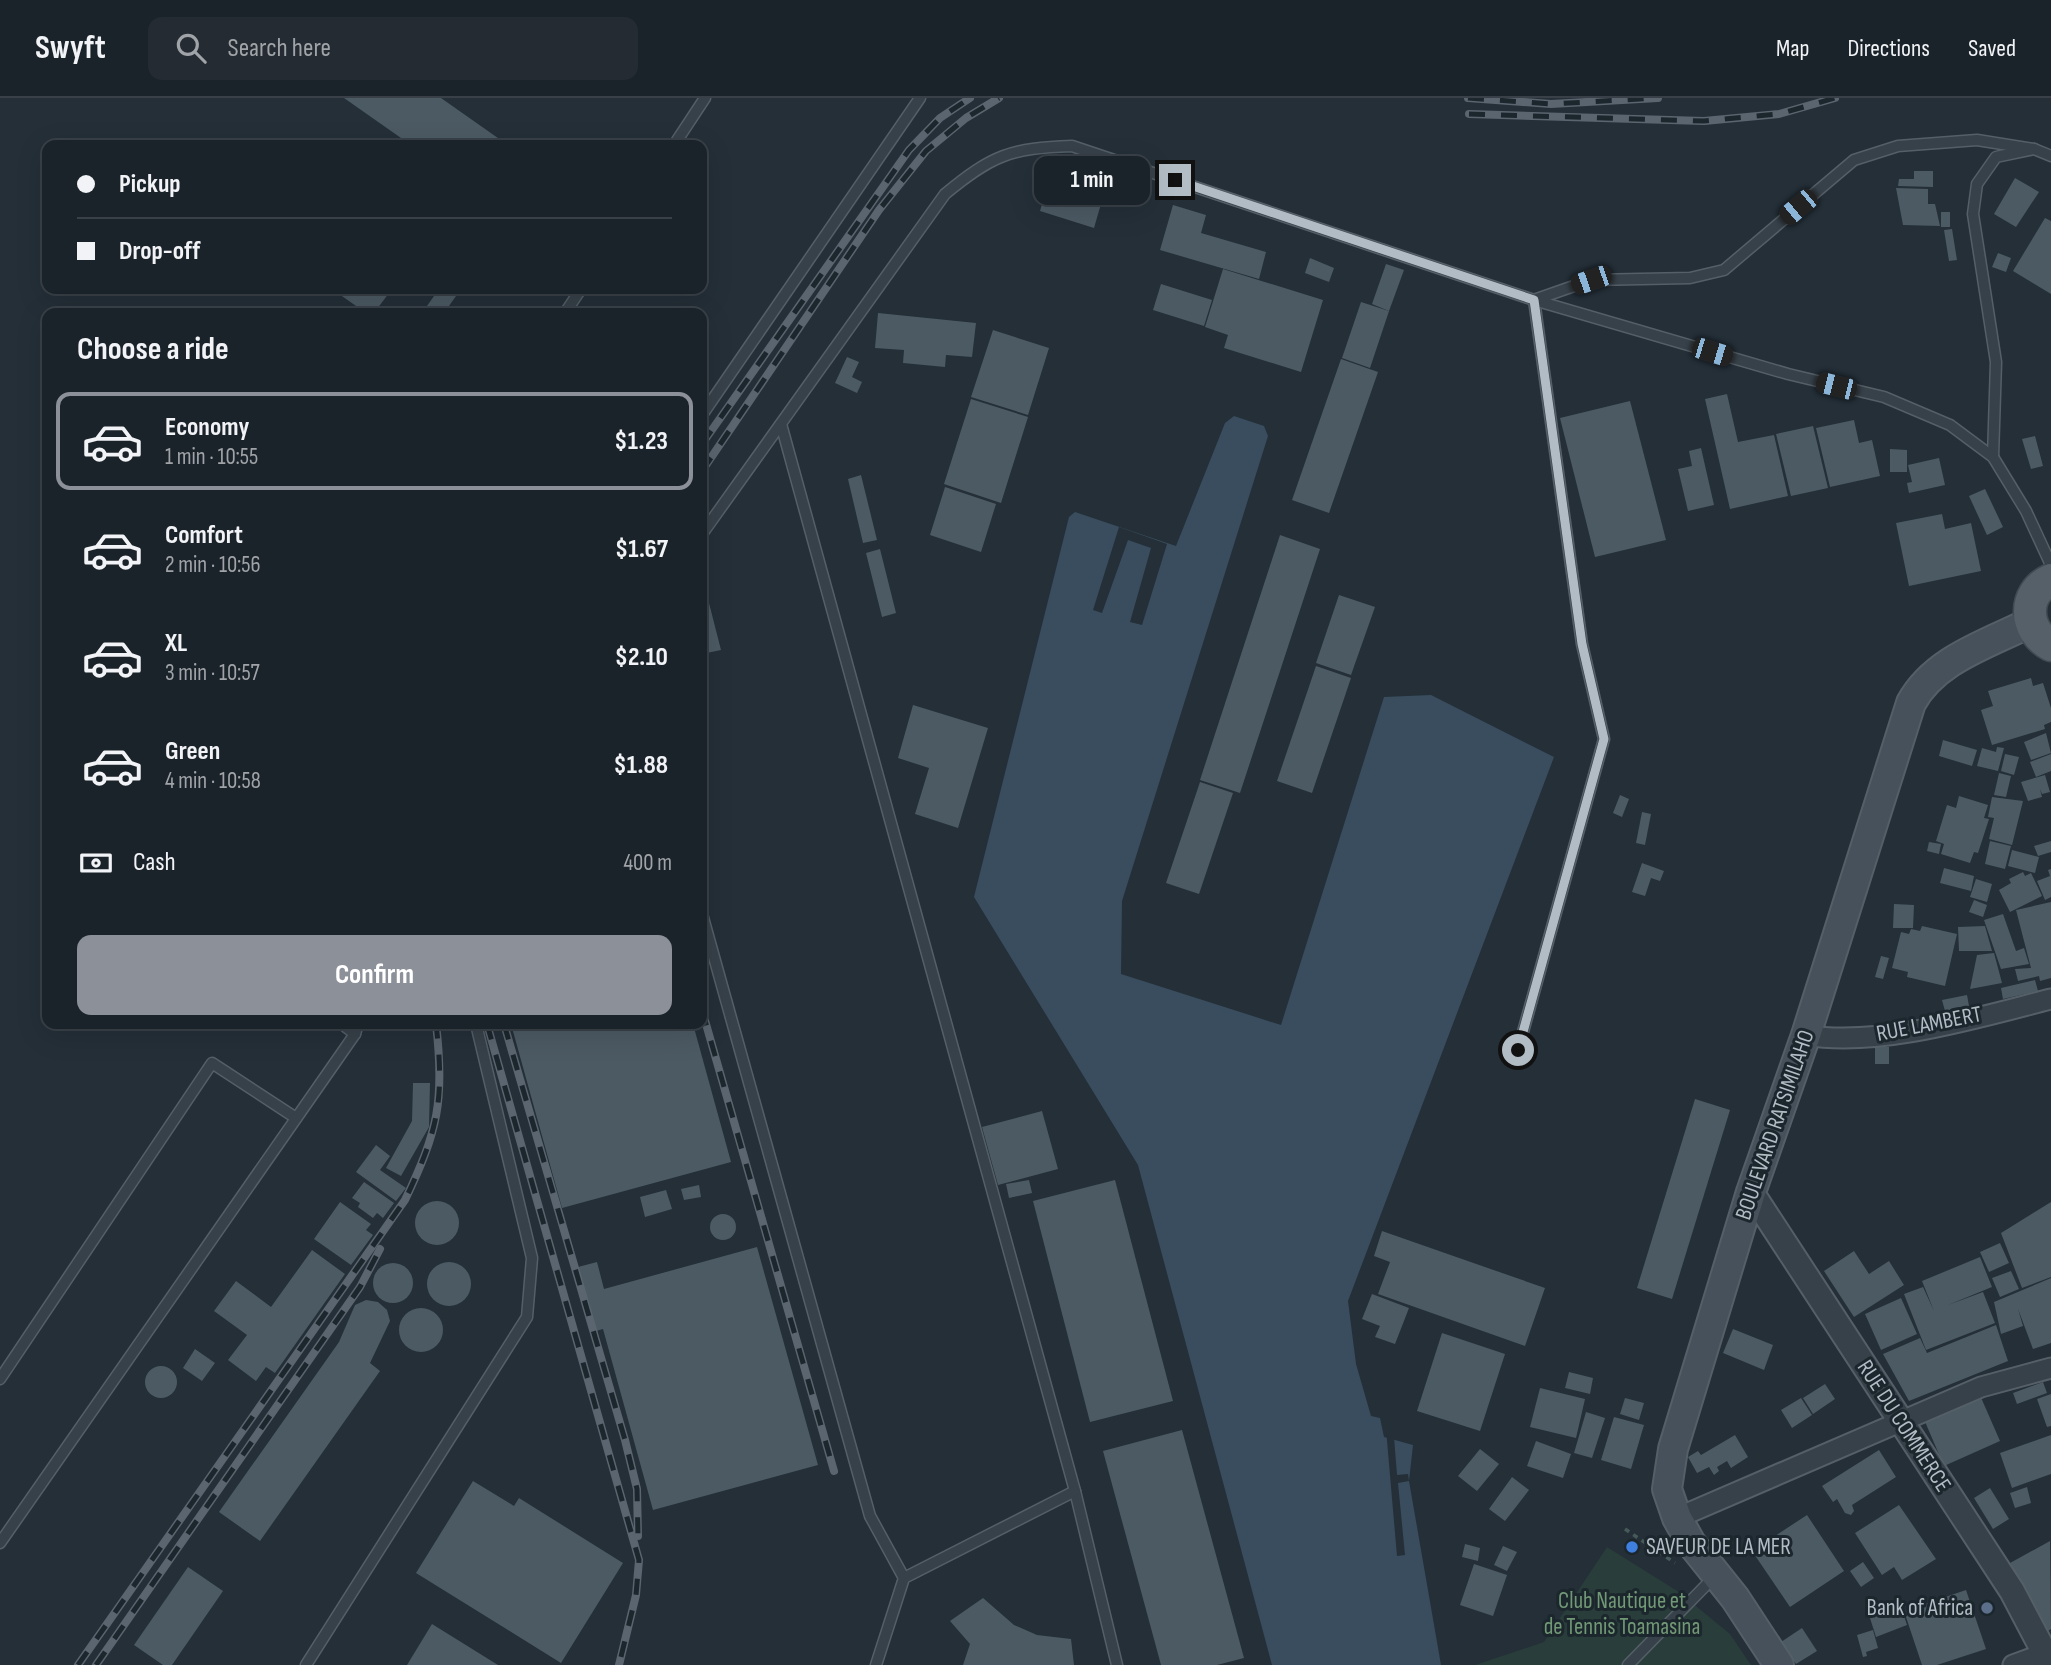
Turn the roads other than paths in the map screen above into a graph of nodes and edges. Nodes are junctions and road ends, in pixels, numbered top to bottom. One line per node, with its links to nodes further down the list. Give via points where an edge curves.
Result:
1 (705, 98): 3 (lane)
2 (920, 98): 7 (lane)
3 (677, 140)
4 (2034, 149): 5 (lane); 6 (lane, via 1977,140 1898,146 1854,160 1724,270 1690,278 1591,280); 9 (lane, via 1996,157 1976,184 1973,214 1996,362)
5 (2051, 156)
6 (1534, 300): 8 (lane, via 1072,146 1027,147 980,165 945,194); 9 (lane, via 1884,397 1950,425); 19 (lane, via 1582,644 1604,739)
7 (707, 408)
8 (781, 424): 10 (lane); 25 (lane)
9 (1993, 457): 11 (lane, via 2026,511)
10 (707, 527)
11 (2051, 565)
12 (2051, 580): 13 (main road, via 2032,600)
13 (2041, 634): 18 (main road, BOULEVARD RATSIMILAHO, via 1938,670 1922,683 1900,736)
14 (707, 932): 29 (lane, via 870,1516)
15 (2050, 1003): 18 (street, RUE LAMBERT, via 1897,1034 1832,1040)
16 (356, 1029): 20 (lane)
17 (477, 1029): 31 (lane, via 532,1258 527,1317)
18 (1806, 1035): 21 (main road, BOULEVARD RATSIMILAHO)
19 (1518, 1050)
20 (296, 1118): 23 (lane, via 212,1063); 27 (lane)
21 (1751, 1192): 24 (street, RUE DU COMMERCE); 26 (main road, BOULEVARD RATSIMILAHO, via 1672,1449 1667,1489)
22 (2051, 1368): 24 (street, via 1981,1387)
23 (0, 1379)
24 (1900, 1422): 26 (street); 30 (street, RUE DU COMMERCE, via 2012,1591)
25 (1075, 1491): 29 (lane); 33 (lane)
26 (1677, 1518): 28 (main road, BOULEVARD RATSIMILAHO, via 1690,1543)
27 (0, 1543)
28 (1717, 1574): 34 (lane); 35 (main road, BOULEVARD RATSIMILAHO)
29 (904, 1578): 32 (lane)
30 (2049, 1656): 36 (street)
31 (306, 1665)
32 (876, 1665)
33 (1117, 1665)
34 (1628, 1665)
35 (1779, 1665)
36 (2012, 1665)

